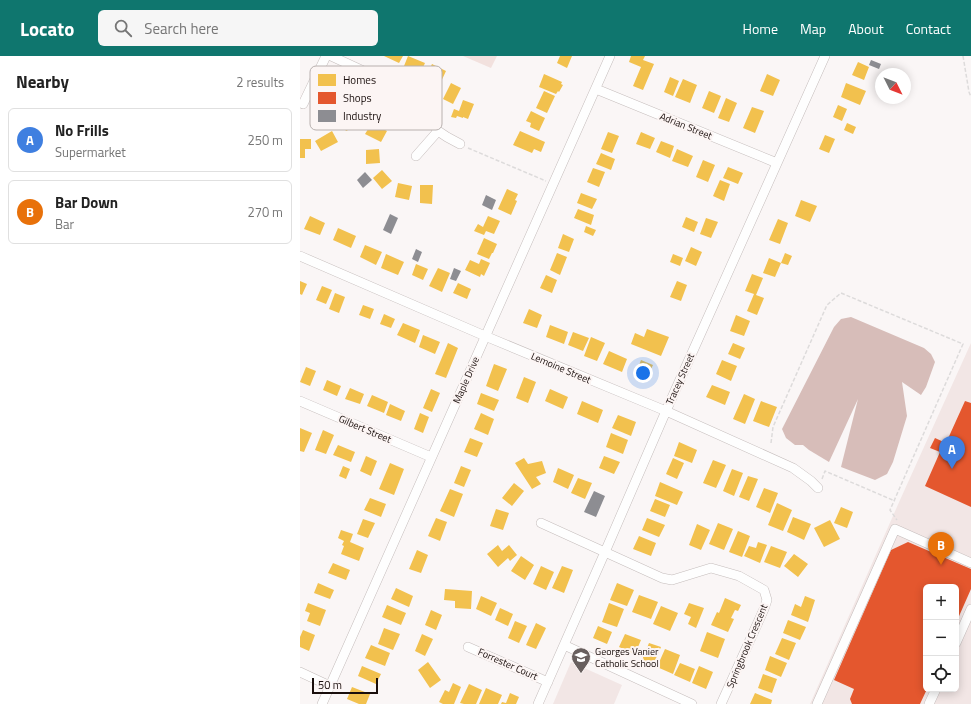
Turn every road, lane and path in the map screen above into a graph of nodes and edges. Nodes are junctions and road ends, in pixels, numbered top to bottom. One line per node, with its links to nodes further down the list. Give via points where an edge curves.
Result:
1 (326, 56): 6 (street)
2 (331, 56): 7 (street)
3 (610, 56): 9 (street, Maple Drive)
4 (825, 56): 15 (street, Tracey Street)
5 (963, 56): 10 (path)
6 (321, 66)
7 (353, 66)
8 (310, 89): 11 (street)
9 (596, 89): 15 (street, Adrian Street); 16 (street, Maple Drive)
10 (971, 97)
11 (303, 104)
12 (438, 130): 13 (street); 14 (street)
13 (460, 144): 16 (path)
14 (416, 156)
15 (777, 163): 20 (street, Tracey Street)
16 (553, 185): 18 (street, Maple Drive)
17 (300, 256): 18 (street, Lemoine Street)
18 (485, 336): 20 (street, Lemoine Street); 22 (street, Maple Drive)
19 (300, 401): 22 (street, Gilbert Street)
20 (666, 411): 23 (street, Lemoine Street, via 793,468); 27 (street, Tracey Street)
21 (771, 442): 24 (path, via 773,426 827,305 840,293 963,344)
22 (431, 458): 35 (street, Maple Drive)
23 (818, 488): 24 (path, via 825,471)
24 (895, 501): 26 (path, via 890,510 896,520)
25 (541, 523): 27 (street)
26 (903, 523)
27 (605, 552): 31 (street, Tracey Street); 40 (street, Springbrook Crescent, via 662,578 672,580 711,568 739,576 764,590 767,600 764,609)
28 (971, 563): 41 (street, via 896,529)
29 (971, 609): 30 (street)
30 (959, 636)
31 (564, 645): 34 (street, Tracey Street); 39 (street)
32 (468, 647): 34 (street, Forrester Court)
33 (300, 672): 35 (street)
34 (548, 682): 38 (street, Tracey Street)
35 (330, 686): 37 (street, Maple Drive)
36 (935, 692): 42 (street)
37 (322, 704)
38 (538, 704)
39 (692, 704)
40 (721, 704)
41 (817, 704)
42 (929, 704)

